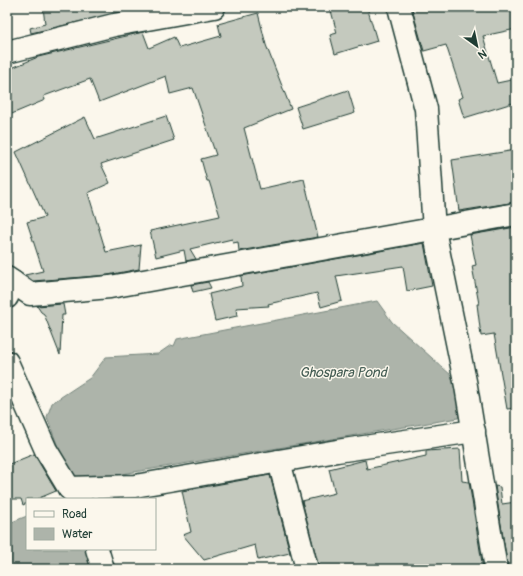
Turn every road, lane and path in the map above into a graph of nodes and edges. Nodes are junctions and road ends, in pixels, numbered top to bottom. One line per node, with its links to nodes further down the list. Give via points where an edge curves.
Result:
1 (214, 7): 3 (street, via 114,25)
2 (398, 7): 5 (street, via 426,109)
3 (7, 52)
4 (516, 214): 5 (street)
5 (434, 230): 6 (street, via 110,287 30,294); 8 (street)
6 (9, 286)
7 (7, 362): 10 (street, via 46,450)
8 (474, 431): 9 (street); 14 (street)
9 (278, 461): 10 (street); 13 (street)
10 (75, 494)
11 (97, 550): 12 (street)
12 (103, 569)
13 (307, 569)
14 (496, 569)

